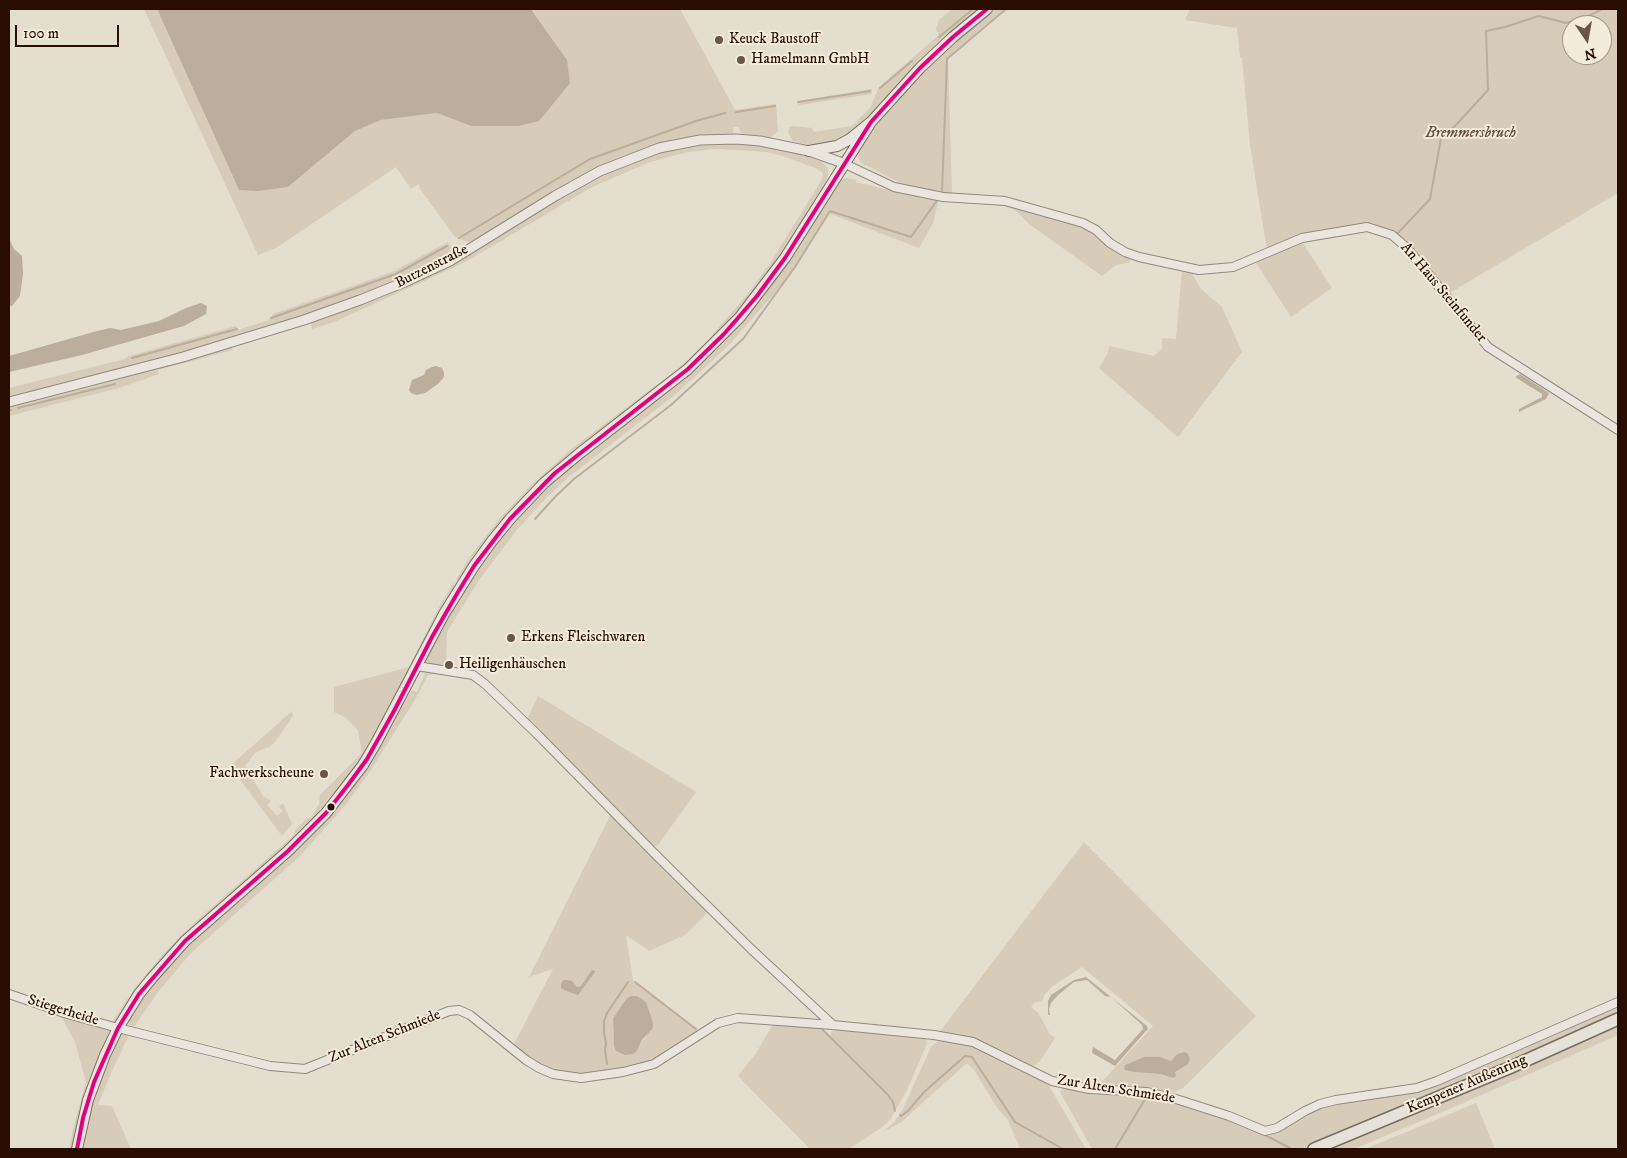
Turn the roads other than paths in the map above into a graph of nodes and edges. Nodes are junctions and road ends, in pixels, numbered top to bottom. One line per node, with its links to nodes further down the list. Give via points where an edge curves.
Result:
1 (988, 9): 2 (main road, via 920,68)
2 (871, 122): 3 (main road, via 837,146); 4 (main road)
3 (810, 150): 4 (street, Butzenstraße); 5 (street, Butzenstraße, via 736,139 700,140 659,148 600,171 450,261 360,300 184,357)
4 (848, 166): 6 (street, An Haus Steinfunder, via 894,188 1005,201 1083,223 1110,243 1139,258 1199,270 1233,267 1302,238 1367,227 1392,235 1407,248 1488,347); 7 (main road, via 757,296 724,334 688,369 555,473 510,520 458,592)
5 (9, 402)
6 (1618, 430)
7 (417, 666): 11 (street, via 473,675 485,684 744,942); 12 (main road, via 376,743 326,813 288,852 184,941 152,978)
8 (9, 994): 12 (street, Stiegerheide)
9 (1618, 1002): 11 (street, Zur Alten Schmiede, via 1437,1081 1417,1088 1320,1104 1277,1128 1265,1131 1176,1098 1147,1092 1089,1089 1052,1081 974,1042)
10 (1618, 1019): 14 (main road, Kempener Außenring)
11 (833, 1025): 12 (street, Zur Alten Schmiede, via 738,1018 718,1023 654,1064 581,1078 553,1074 539,1068 470,1014 459,1010 449,1011 305,1069 270,1066)
12 (118, 1028): 13 (main road, via 94,1082)
13 (77, 1149)
14 (1314, 1149)

